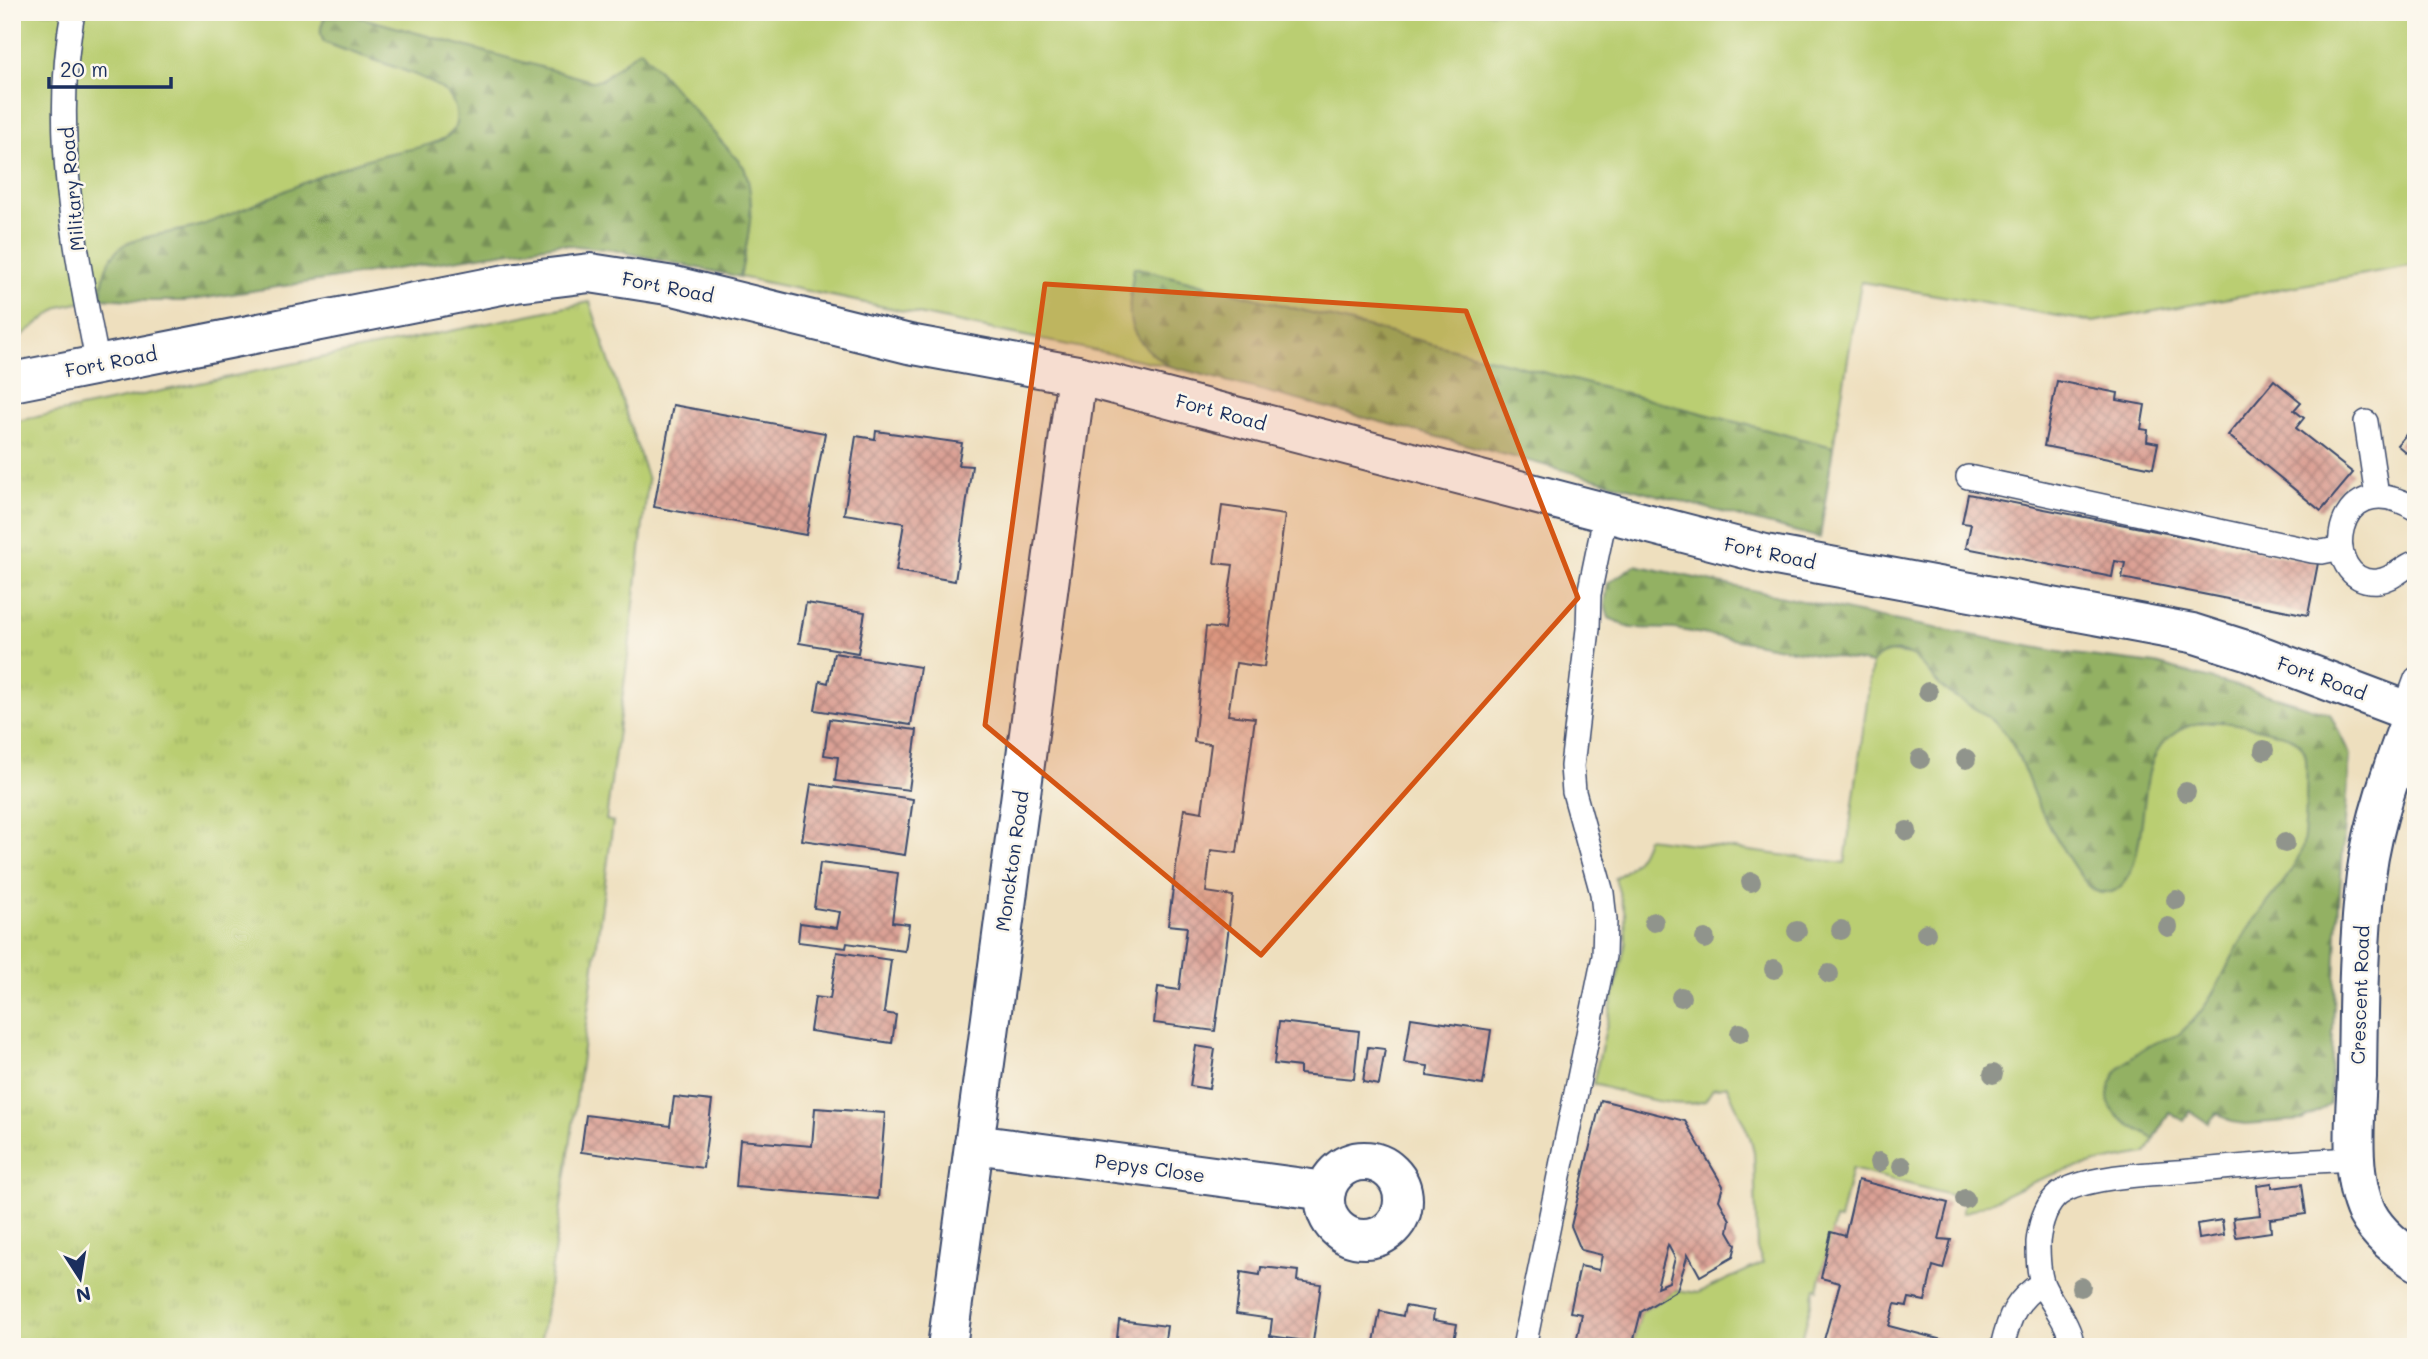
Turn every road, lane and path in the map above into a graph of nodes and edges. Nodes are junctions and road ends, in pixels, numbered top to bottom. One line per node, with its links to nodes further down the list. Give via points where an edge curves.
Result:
1 (73, 12): 2 (lane, Military Road, via 66,58 66,148 74,236)
2 (98, 365): 3 (street, Fort Road, via 516,282 590,273 674,286 909,344); 4 (street, Fort Road)
3 (1077, 375): 9 (street, Fort Road); 13 (street, Monckton Road)
4 (12, 382)
5 (2366, 422): 7 (lane)
6 (1968, 477): 10 (lane, via 2312,551)
7 (2377, 496): 8 (lane); 10 (lane, via 2363,499 2346,515)
8 (2416, 509)
9 (1606, 512): 12 (street, Fort Road, via 1765,554 2192,633); 19 (lane, via 1589,594 1572,766 1574,792 1602,893 1604,956)
10 (2341, 548): 11 (lane, via 2350,570 2369,581 2388,579)
11 (2416, 562)
12 (2412, 704): 14 (street, Crescent Road, via 2366,873)
13 (974, 1144): 15 (street, Pepys Close); 18 (street, Monckton Road)
14 (2356, 1159): 16 (street, Crescent Road, via 2366,1212 2380,1233); 17 (lane, via 2137,1176 2076,1186 2060,1193 2045,1213 2038,1242)
15 (1326, 1191)
16 (2416, 1261)
17 (2042, 1283): 20 (lane, via 2026,1293 2015,1308); 21 (lane, via 2065,1320)
18 (947, 1347)
19 (1524, 1347)
20 (2002, 1347)
21 (2073, 1347)

